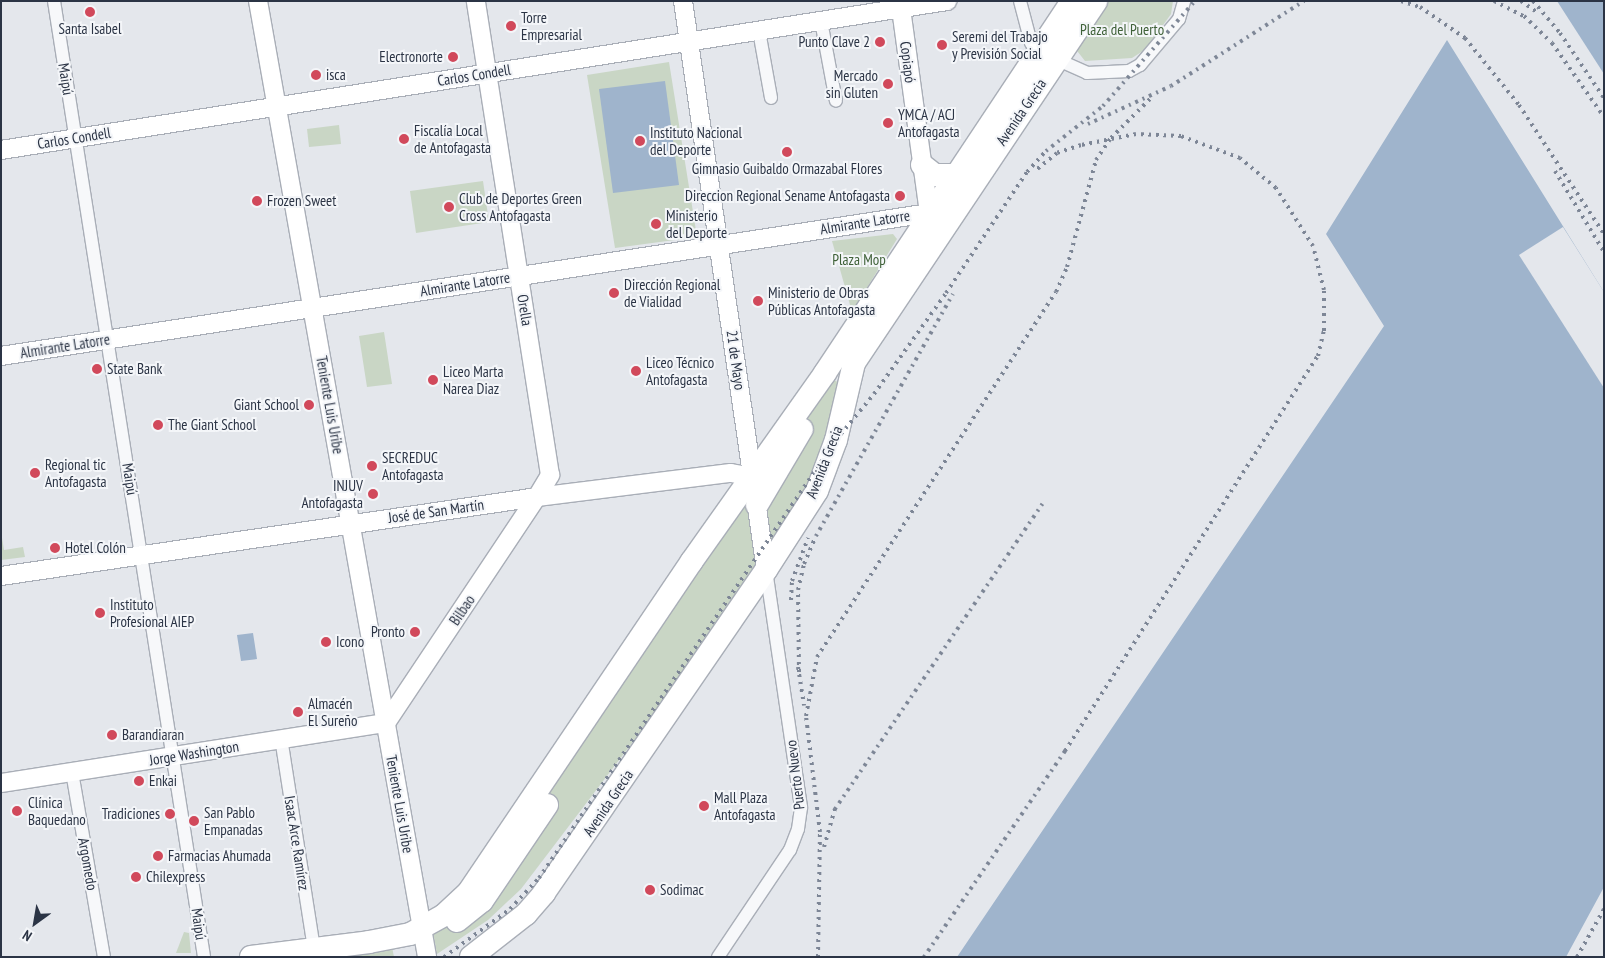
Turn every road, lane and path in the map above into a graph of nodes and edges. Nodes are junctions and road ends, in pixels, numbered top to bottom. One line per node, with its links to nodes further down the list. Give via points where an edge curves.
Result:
1 (54, 1): 19 (street, Maipú)
2 (258, 1): 18 (street, Teniente Luis Uribe)
3 (476, 1): 15 (street, Orella)
4 (683, 1): 13 (street, 21 de Mayo)
5 (947, 1): 10 (street, Carlos Condell)
6 (1020, 1): 14 (street, via 1031,43)
7 (1072, 1): 14 (highway, Avenida Grecia)
8 (1096, 1): 14 (highway, Avenida Grecia)
9 (1184, 1): 14 (street, via 1179,19 1140,65 1129,71 1087,73)
10 (900, 5): 11 (street, Carlos Condell); 21 (street, Copiapó)
11 (821, 21): 12 (street, Carlos Condell); 17 (street)
12 (759, 31): 13 (street, Carlos Condell); 16 (street)
13 (689, 42): 15 (street, Carlos Condell); 25 (street, 21 de Mayo)
14 (1047, 50): 22 (highway, Avenida Grecia); 23 (highway, Avenida Grecia)
15 (488, 73): 18 (street, Carlos Condell); 27 (street, Orella)
16 (771, 98)
17 (836, 101)
18 (277, 106): 19 (street, Carlos Condell); 28 (street, Teniente Luis Uribe)
19 (75, 138): 20 (street, Carlos Condell); 29 (street, Maipú)
20 (1, 150)
21 (922, 165): 22 (highway, via 935,175); 24 (street, Copiapó)
22 (954, 175): 24 (highway, Avenida Grecia)
23 (957, 209): 24 (highway, via 938,215); 26 (highway, Avenida Grecia)
24 (929, 213): 25 (street, Almirante Latorre); 26 (highway); 31 (highway, Avenida Grecia)
25 (718, 245): 27 (street, Almirante Latorre); 32 (street, 21 de Mayo)
26 (926, 255): 37 (highway, Avenida Grecia, via 854,363 836,440 817,491)
27 (519, 276): 28 (street, Almirante Latorre); 33 (street, Orella, via 550,475)
28 (313, 308): 29 (street, Almirante Latorre); 35 (street, Teniente Luis Uribe)
29 (107, 340): 30 (street, Almirante Latorre); 36 (street, Maipú)
30 (1, 356)
31 (810, 394): 32 (highway, Avenida Grecia); 34 (highway, via 814,408)
32 (753, 477): 33 (street, José de San Martín, via 731,473); 34 (street, 21 de Mayo); 44 (highway, Avenida Grecia, via 692,561 468,893 444,915)
33 (538, 497): 35 (street, José de San Martín); 39 (street, Bilbao)
34 (757, 505): 37 (street, 21 de Mayo)
35 (350, 522): 36 (street, José de San Martín); 39 (street, Teniente Luis Uribe)
36 (142, 555): 38 (street, José de San Martín); 41 (street, Maipú)
37 (766, 570): 46 (highway, Avenida Grecia, via 563,869 526,914); 50 (street, Puerto Nuevo, via 801,807 798,829 790,850)
38 (1, 576)
39 (386, 723): 40 (street, Jorge Washington); 44 (street, Teniente Luis Uribe)
40 (281, 738): 41 (street, Jorge Washington); 45 (street, Isaac Arce Ramírez)
41 (174, 756): 42 (street, Jorge Washington); 48 (street, Maipú)
42 (72, 772): 43 (street, Jorge Washington); 47 (street, Argomedo)
43 (1, 783)
44 (425, 943): 45 (highway, Avenida Grecia, via 369,942)
45 (314, 948): 49 (highway, Avenida Grecia)
46 (477, 953)
47 (104, 957)
48 (204, 957)
49 (251, 957)
50 (718, 957)

